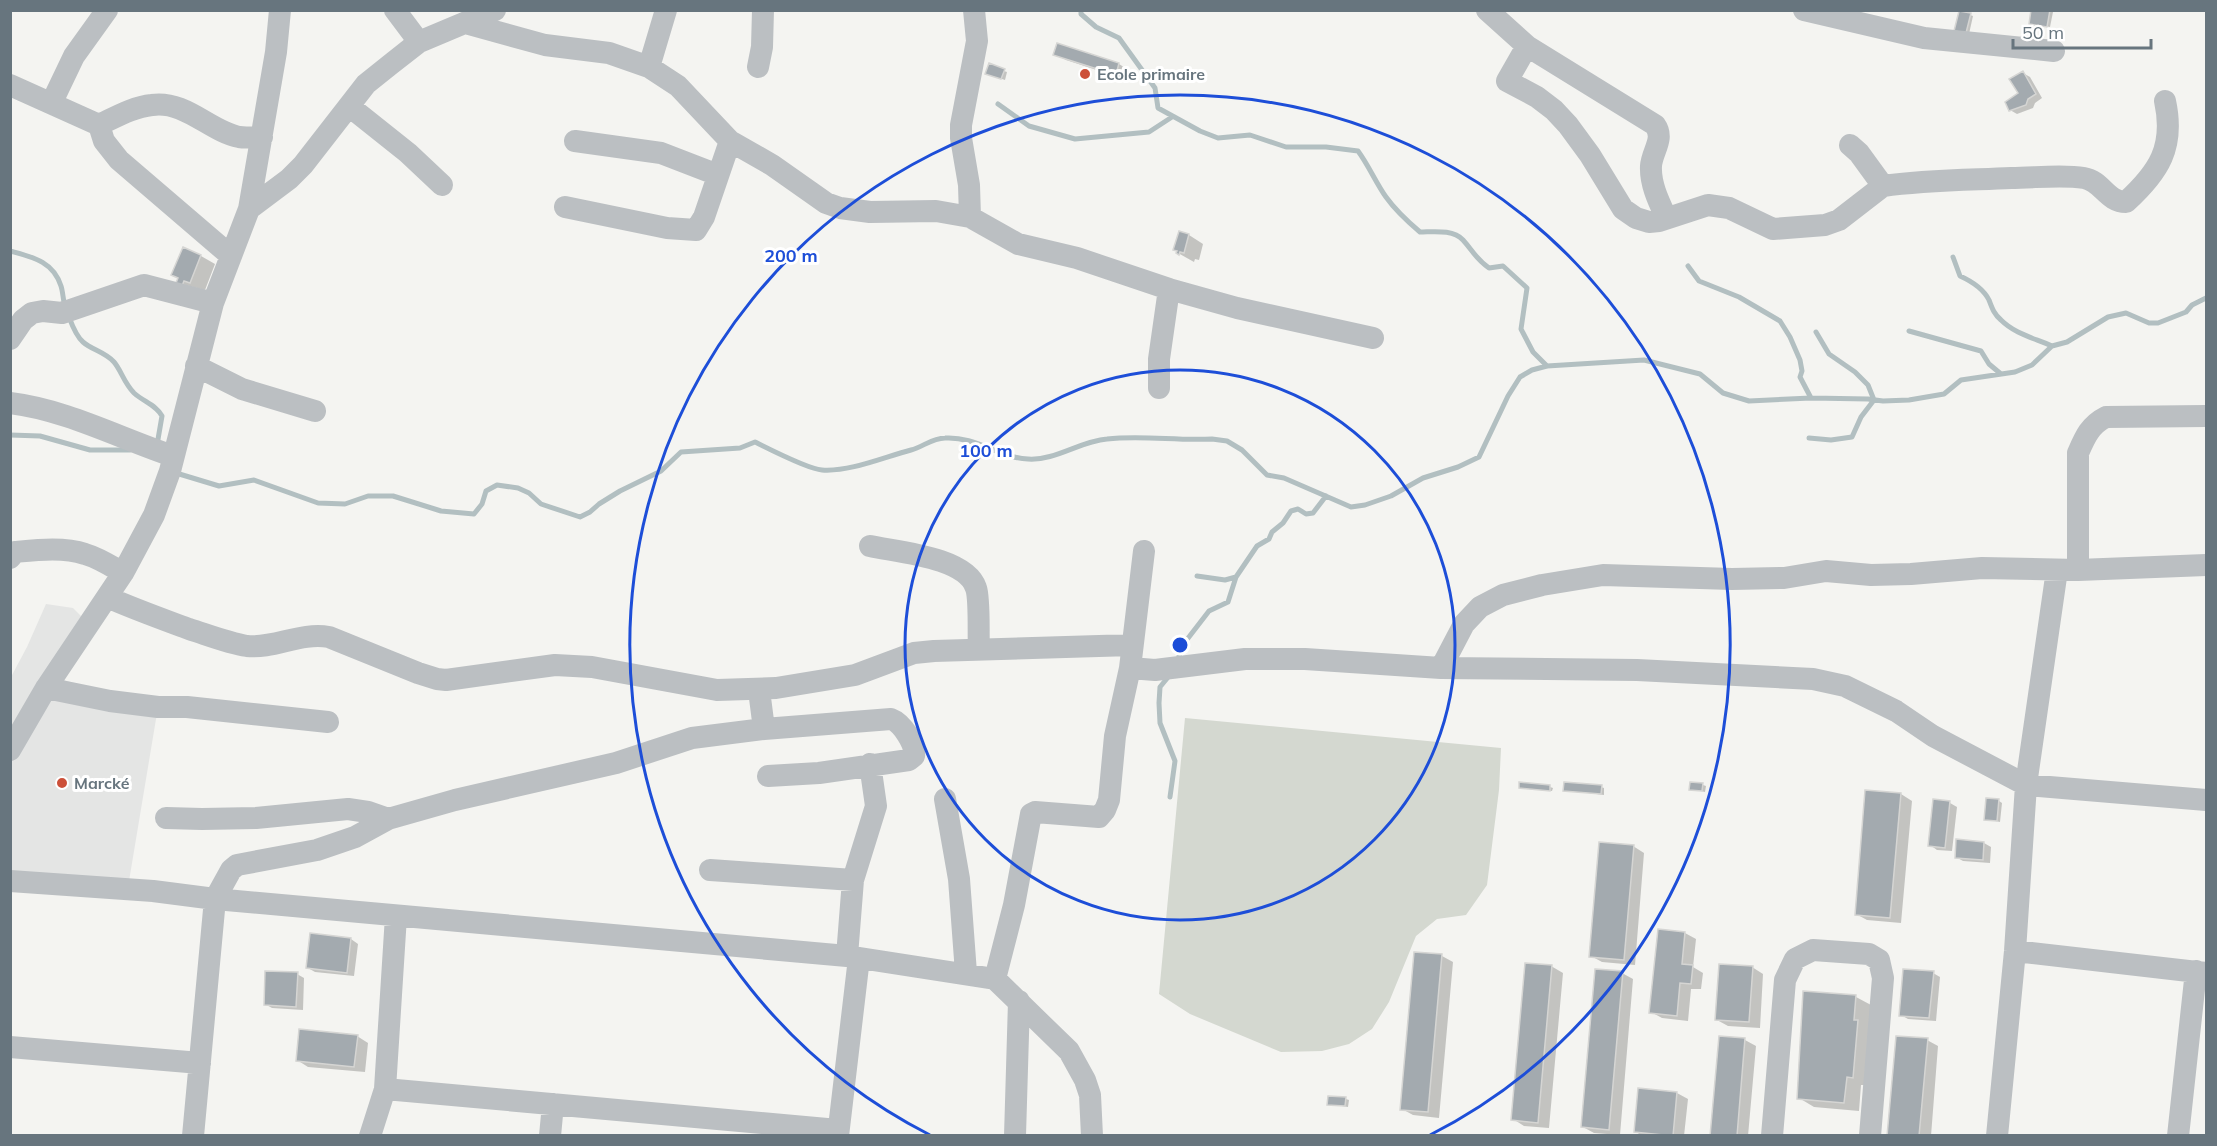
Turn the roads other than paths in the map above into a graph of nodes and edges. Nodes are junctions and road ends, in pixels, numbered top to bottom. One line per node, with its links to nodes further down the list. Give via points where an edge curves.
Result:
1 (107, 10): 18 (street, via 74,56)
2 (280, 10): 21 (street)
3 (495, 10): 10 (street)
4 (666, 10): 14 (street)
5 (763, 10): 15 (street)
6 (974, 10): 30 (street, via 976,48 961,126)
7 (1487, 10): 12 (street)
8 (1804, 10): 13 (street, via 1924,38)
9 (397, 11): 11 (street)
10 (465, 23): 11 (street); 14 (street, via 545,45 609,53)
11 (419, 42): 19 (street, via 366,84)
12 (1527, 46): 31 (street, via 1655,125 1659,141 1651,166 1652,181); 31 (street, via 1508,82 1537,97 1568,125 1623,209 1650,222)
13 (2054, 51)
14 (649, 67): 23 (street, via 683,90)
15 (758, 67)
16 (10, 85): 18 (street)
17 (2165, 101): 27 (street, via 2169,126 2165,150 2159,165 2126,202 2111,198 2100,185 2085,178 2061,176)
18 (52, 102): 20 (street)
19 (349, 106): 26 (street); 29 (street, via 303,165)
20 (99, 125): 21 (street, via 153,104 188,112 238,137); 32 (street, via 104,141 118,160)
21 (262, 137): 29 (street)
22 (575, 141): 25 (street, via 661,153)
23 (730, 141): 25 (street); 30 (street, via 826,203 840,208 870,212 936,211)
24 (1850, 145): 27 (street)
25 (718, 175): 28 (street, via 696,230 667,228)
26 (442, 185)
27 (1883, 186): 31 (street, via 1839,220 1825,225 1773,229 1729,208 1708,205)
28 (565, 207)
29 (249, 209): 32 (street)
30 (970, 217): 33 (street, via 1018,243)
31 (1666, 217)
32 (231, 256): 34 (street)
33 (1168, 289): 35 (street); 38 (street)
34 (213, 303): 36 (street, via 144,285 62,313 32,313); 37 (street)
35 (1373, 338)
36 (10, 339)
37 (196, 366): 40 (street, via 242,389); 42 (street)
38 (1159, 388)
39 (10, 403): 42 (street, via 64,415)
40 (315, 411)
41 (2206, 416): 47 (street, via 2106,417 2094,423 2078,453)
42 (173, 456): 48 (street, via 154,515)
43 (870, 546): 51 (street, via 928,558 967,573 976,588)
44 (1144, 551): 50 (street)
45 (10, 558): 48 (street, via 15,552 84,553)
46 (2206, 565): 47 (street)
47 (2068, 570): 53 (street, via 1982,567 1871,575 1826,571 1784,578 1732,579 1603,575 1503,595 1480,607 1464,624); 61 (street)
48 (123, 573): 49 (street)
49 (107, 597): 54 (street); 55 (street, via 214,638 248,646 315,634 329,637 437,679 555,665 603,669 717,690)
50 (1132, 645): 51 (street); 52 (street)
51 (979, 649): 55 (street, via 914,653 855,675)
52 (1130, 668): 53 (street, via 1155,670 1245,659 1305,658); 75 (street, via 1115,736 1106,810 1099,817 1031,814)
53 (1441, 668): 61 (street, via 1637,670 1813,679 1845,686 1896,711 1933,736)
54 (46, 688): 56 (street, via 158,707); 58 (street)
55 (759, 690): 57 (street)
56 (328, 722)
57 (764, 729): 59 (street, via 896,721 915,750 914,756 909,760); 65 (street, via 692,738 616,763)
58 (10, 750)
59 (870, 764): 60 (street); 67 (street, via 876,806)
60 (768, 776)
61 (2026, 785): 63 (street); 71 (street)
62 (945, 799): 74 (street, via 959,879)
63 (2206, 800)
64 (166, 818): 65 (street, via 256,818 348,809)
65 (388, 819): 69 (street, via 355,837 317,850 237,866)
66 (710, 870): 67 (street)
67 (853, 880): 72 (street)
68 (10, 881): 69 (street)
69 (215, 899): 70 (street); 78 (street)
70 (396, 916): 72 (street); 79 (street)
71 (2015, 951): 73 (street); 90 (street)
72 (853, 957): 74 (street); 81 (street)
73 (2201, 972): 82 (street)
74 (966, 973): 75 (street)
75 (995, 979): 76 (street)
76 (1019, 1001): 86 (street); 87 (street, via 1069,1051 1085,1080 1090,1095)
77 (10, 1047): 78 (street)
78 (200, 1062): 83 (street)
79 (385, 1089): 80 (street); 84 (street)
80 (553, 1104): 81 (street); 85 (street)
81 (838, 1133)
82 (2182, 1135)
83 (193, 1136)
84 (370, 1136)
85 (550, 1136)
86 (1015, 1136)
87 (1092, 1136)
88 (1772, 1136): 89 (street, via 1785,980 1795,959 1813,950 1869,954 1879,960 1883,978)
89 (1870, 1136)
90 (1997, 1136)

